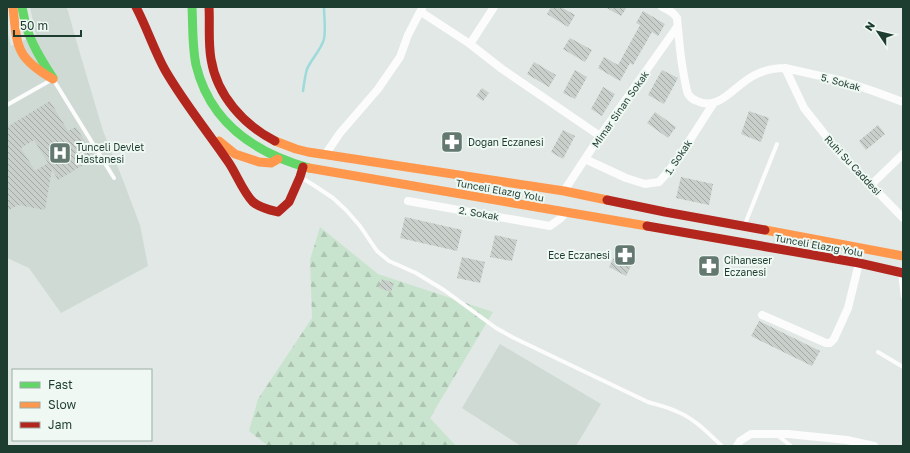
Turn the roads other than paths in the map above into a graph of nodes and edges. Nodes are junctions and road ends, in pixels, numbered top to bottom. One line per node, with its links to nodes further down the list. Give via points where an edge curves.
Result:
1 (13, 7): 13 (main road, via 17,44 23,57)
2 (22, 7): 13 (main road, via 25,23 34,44)
3 (136, 7): 24 (main road, via 158,57 253,202 265,210 278,212 289,202)
4 (143, 7): 21 (main road, via 180,83 220,142 235,154 260,162 271,163)
5 (192, 7): 21 (main road, Tunceli Elazığ Yolu, via 198,69 211,102 232,129 246,141)
6 (209, 7): 20 (main road, Tunceli Elazığ Yolu, via 213,67 231,105 243,119 273,140 292,148)
7 (494, 7): 11 (street)
8 (662, 7): 10 (street, via 675,14)
9 (422, 9): 11 (street); 20 (street, via 400,57)
10 (678, 27): 15 (street, via 689,96 699,102); 17 (street, Mimar Sinan Sokak)
11 (470, 44): 17 (street)
12 (782, 68): 14 (street, 5. Sokak, via 842,81); 15 (street, via 753,76); 26 (street, Ruhi Su Caddesi, via 804,108 841,155)
13 (53, 79): 16 (lane); 25 (lane)
14 (903, 102)
15 (712, 104): 22 (street, 1. Sokak, via 677,160 659,182 645,184)
16 (7, 105)
17 (600, 136): 22 (street, Mimar Sinan Sokak)
18 (777, 144): 31 (lane)
19 (903, 154): 26 (street)
20 (325, 155): 27 (main road, Tunceli Elazığ Yolu)
21 (278, 159): 23 (main road, Tunceli Elazığ Yolu)
22 (585, 159): 27 (street, Mimar Sinan Sokak)
23 (303, 167): 24 (main road); 29 (main road, Tunceli Elazığ Yolu)
24 (300, 177): 40 (lane, via 333,198 346,210 377,251 389,261 439,286 496,328 514,338 648,402 679,412)
25 (114, 178)
26 (871, 185): 30 (street, Ruhi Su Caddesi)
27 (564, 191): 31 (main road, Tunceli Elazığ Yolu)
28 (408, 201): 29 (street, 2. Sokak, via 550,226)
29 (566, 212): 33 (main road, Tunceli Elazığ Yolu)
30 (903, 218)
31 (744, 226): 32 (main road, Tunceli Elazığ Yolu)
32 (903, 256)
33 (859, 263): 34 (main road, Tunceli Elazığ Yolu); 36 (street, via 848,308 830,343)
34 (901, 272): 35 (lane)
35 (903, 297)
36 (762, 315)
37 (878, 352): 38 (lane)
38 (903, 366)
39 (775, 434): 41 (street, via 751,434); 42 (lane); 43 (street, via 847,440)
40 (722, 446)
41 (737, 446)
42 (791, 446)
43 (874, 446)

